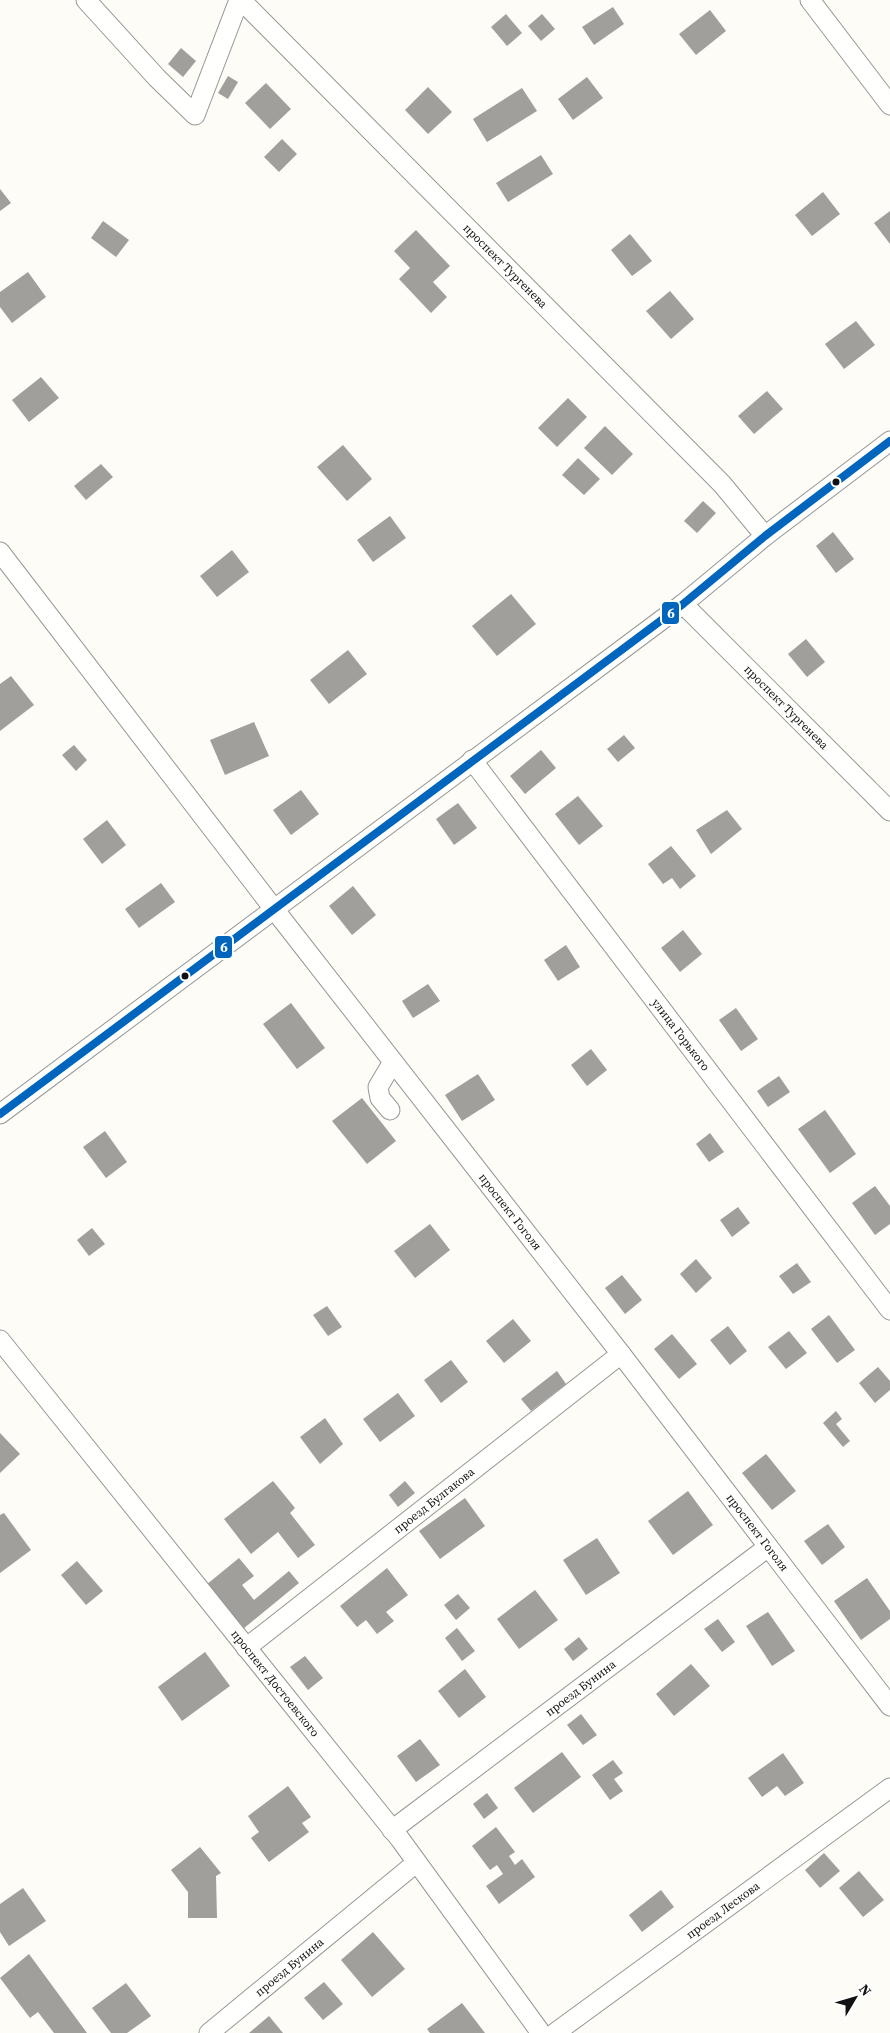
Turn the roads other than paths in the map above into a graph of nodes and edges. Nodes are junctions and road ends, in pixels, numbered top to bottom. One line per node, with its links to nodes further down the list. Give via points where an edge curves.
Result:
1 (86, 0): 2 (street, via 195,115)
2 (240, 0): 6 (street, проспект Тургенева, via 722,484)
3 (810, 0): 4 (street)
4 (890, 105)
5 (890, 441): 6 (street)
6 (765, 536): 8 (street)
7 (0, 552): 11 (street, проспект Гоголя)
8 (683, 604): 9 (street); 10 (street, проспект Тургенева)
9 (472, 760): 11 (street); 15 (street, улица Горького)
10 (890, 811)
11 (274, 909): 12 (street, проспект Гоголя); 14 (street)
12 (393, 1062): 13 (street, via 378,1087 380,1098); 17 (street, проспект Гоголя)
13 (390, 1110)
14 (0, 1114)
15 (890, 1310)
16 (0, 1340): 19 (street, проспект Достоевского)
17 (621, 1354): 18 (street, проспект Гоголя); 19 (street, проезд Булгакова)
18 (768, 1547): 20 (street, проспект Гоголя); 22 (street, проезд Бунина)
19 (246, 1648): 22 (street, проспект Достоевского)
20 (890, 1706)
21 (890, 1788): 26 (street, проезд Лескова)
22 (392, 1830): 23 (street, проспект Достоевского)
23 (416, 1863): 24 (street, проезд Бунина); 25 (street, проспект Достоевского)
24 (209, 2033)
25 (542, 2033)
26 (555, 2033)

